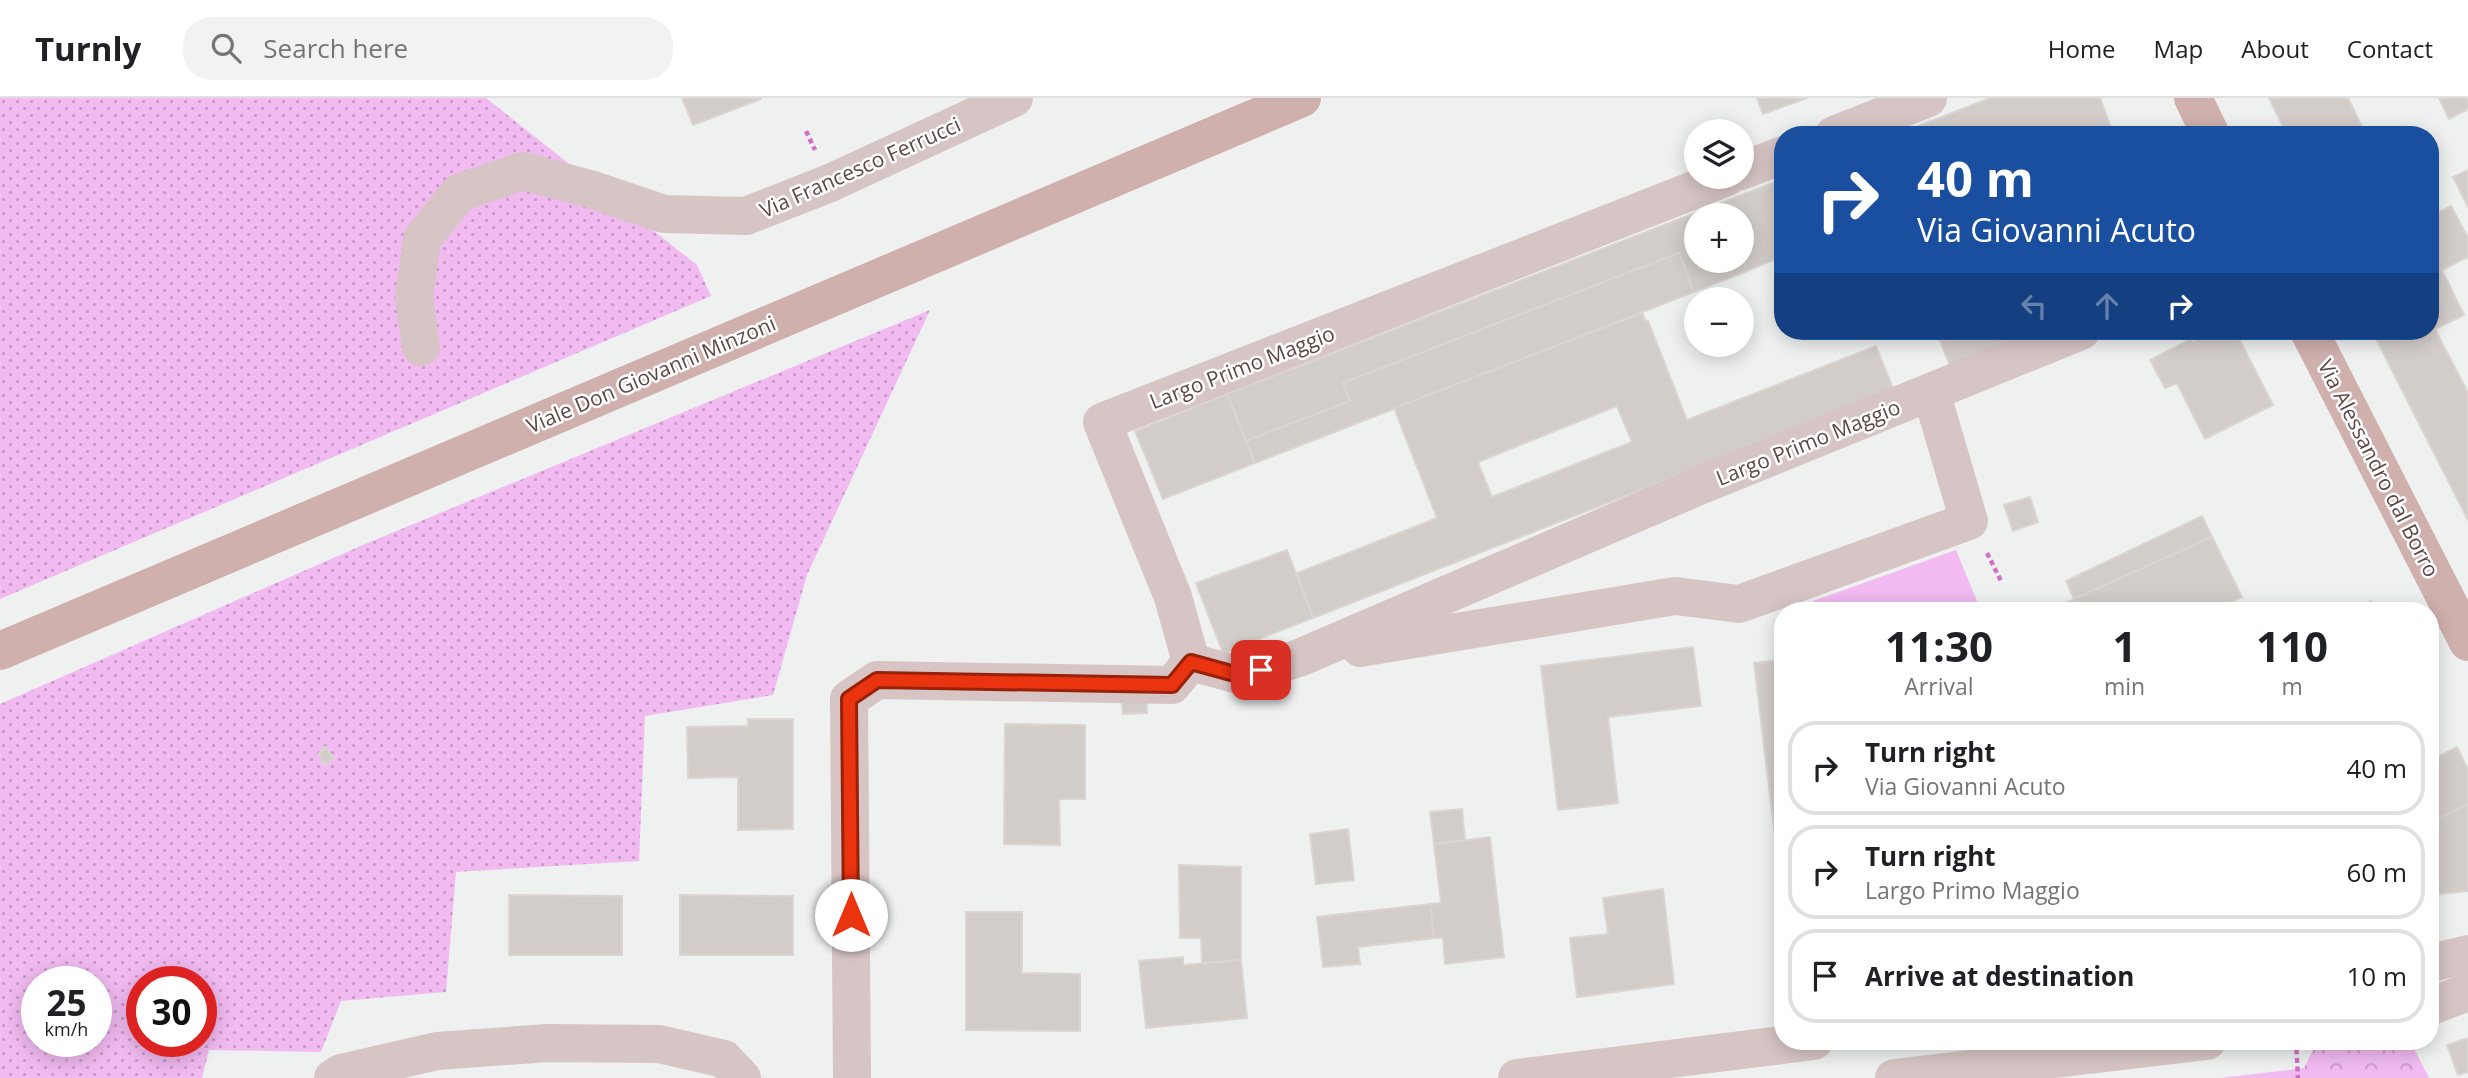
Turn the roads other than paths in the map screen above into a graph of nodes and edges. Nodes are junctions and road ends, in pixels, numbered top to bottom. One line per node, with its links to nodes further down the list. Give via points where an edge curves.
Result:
1 (1014, 98): 12 (street, Via Francesco Ferrucci, via 830,183 746,216 664,214 523,171 459,194 422,239 414,298)
2 (1301, 98): 15 (main road, Viale Don Giovanni Minzoni)
3 (1928, 98): 5 (street)
4 (2193, 98): 6 (main road)
5 (1857, 126)
6 (2207, 126)
7 (1774, 158): 8 (street)
8 (1754, 166)
9 (1696, 189): 17 (street, Largo Primo Maggio, via 1095,425 1173,597)
10 (2059, 340): 13 (street, Largo Primo Maggio)
11 (2314, 340): 14 (main road, Via Alessandro dal Borro)
12 (421, 347)
13 (1931, 392): 16 (street, Largo Primo Maggio); 16 (street, Largo Primo Maggio, via 1969,521 1739,604 1675,596)
14 (2467, 637)
15 (0, 651)
16 (1299, 658): 17 (street, Largo Primo Maggio, via 1242,676)
17 (1191, 662): 26 (street, via 1172,685 877,680 849,699)
18 (2468, 954): 19 (street)
19 (2439, 961)
20 (2468, 992): 21 (street)
21 (2439, 1003)
22 (1774, 1046): 27 (street)
23 (2131, 1050): 28 (street)
24 (333, 1078): 25 (street, via 437,1051 547,1043 659,1044 724,1059)
25 (742, 1078)
26 (852, 1078)
27 (1517, 1078)
28 (1894, 1078)

